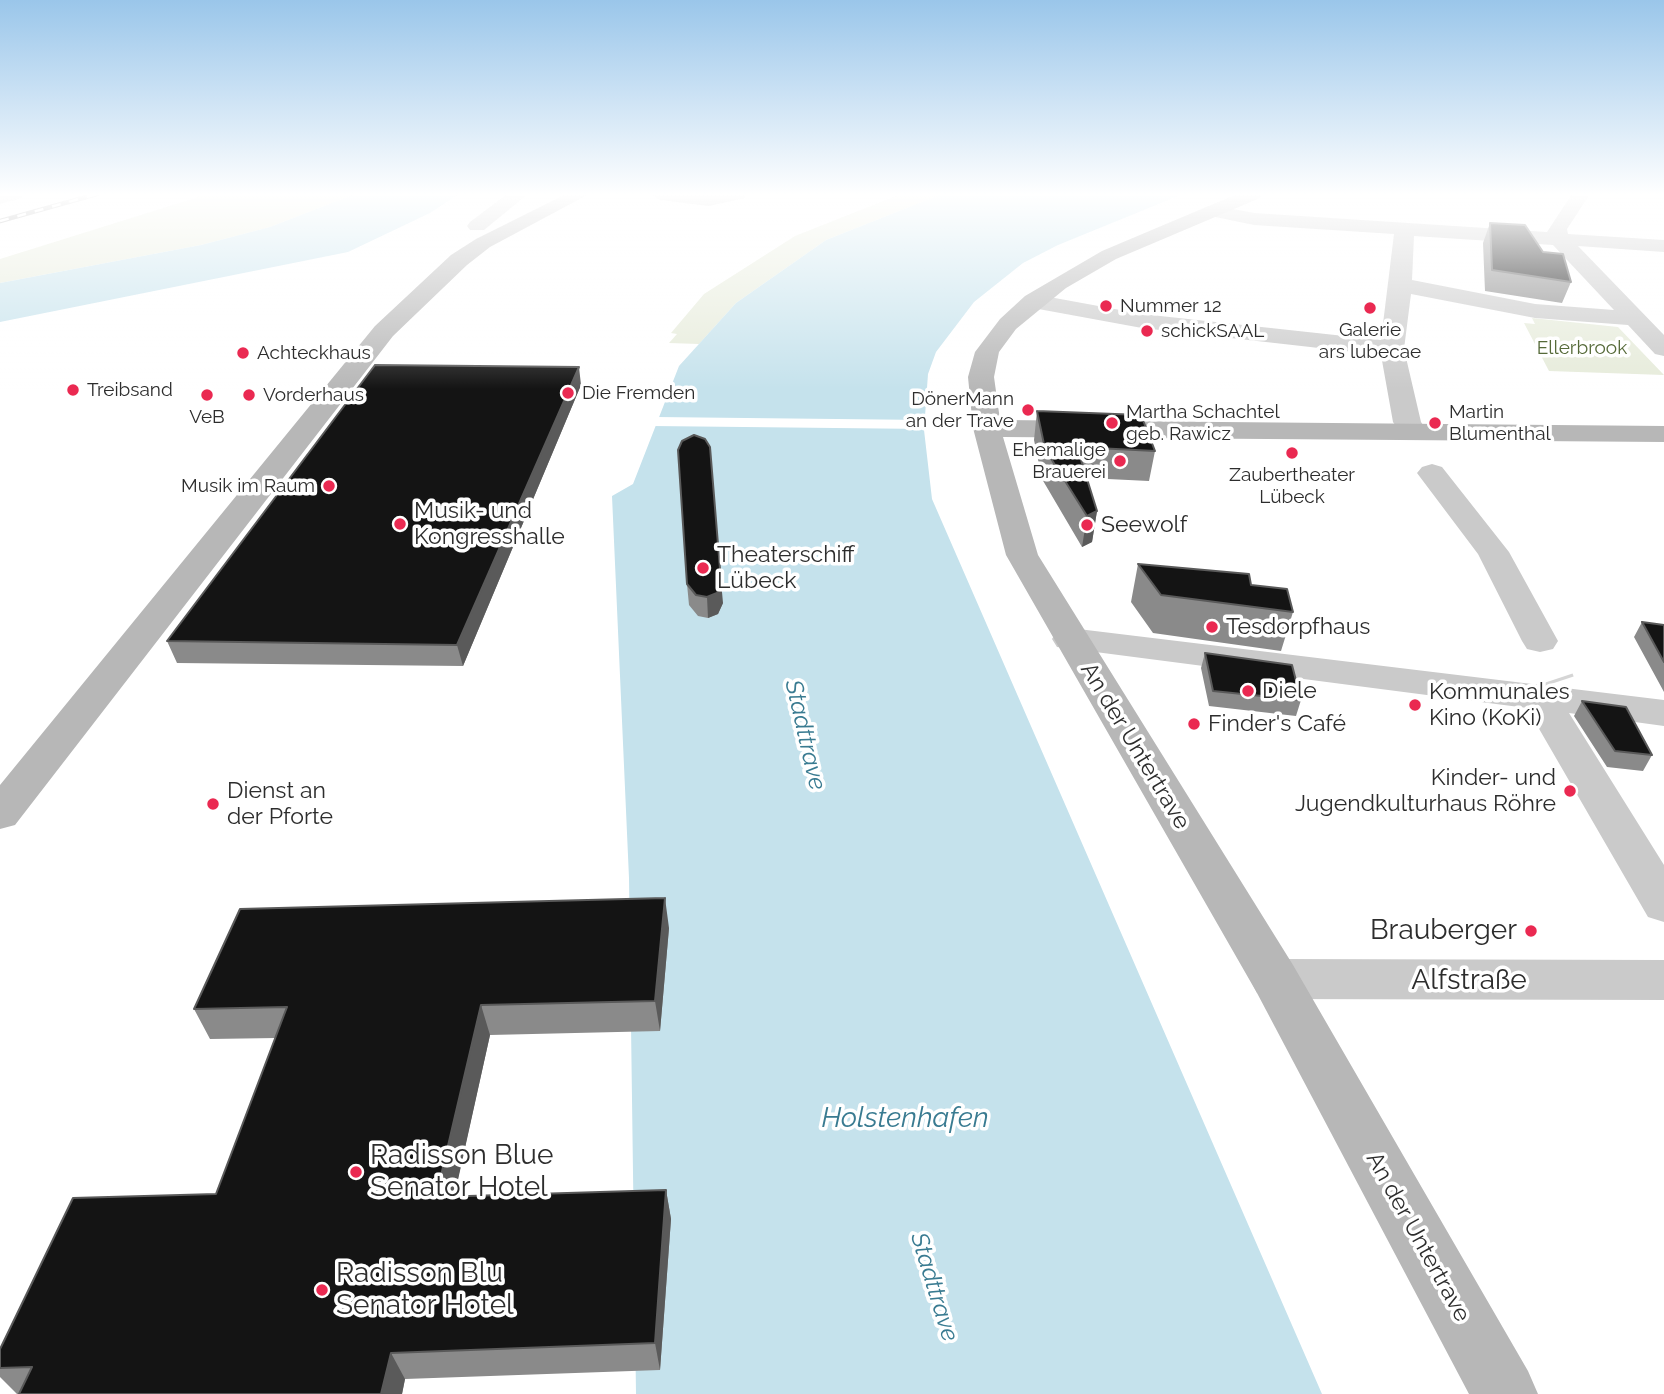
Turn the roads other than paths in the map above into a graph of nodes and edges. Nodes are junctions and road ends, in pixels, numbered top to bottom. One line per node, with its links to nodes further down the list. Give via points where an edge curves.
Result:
1 (459, 259): 16 (street, via 384,331)
2 (1102, 259): 6 (street, An der Untertrave)
3 (1402, 259): 5 (street)
4 (1577, 259): 7 (street)
5 (1401, 285): 7 (street, via 1535,311); 8 (street)
6 (1032, 301): 8 (street, via 1142,321); 10 (street, An der Untertrave, via 987,352 981,377)
7 (1632, 318): 9 (street)
8 (1392, 349): 12 (street)
9 (1664, 349)
10 (987, 428): 12 (street); 13 (street, An der Untertrave, via 1022,555)
11 (1664, 434): 12 (street)
12 (1418, 451): 14 (street, via 1493,552)
13 (1070, 639): 14 (street, via 1145,648); 18 (street, An der Untertrave)
14 (1549, 669): 15 (street); 17 (street)
15 (1664, 713)
16 (0, 814)
17 (1664, 904)
18 (1275, 979): 19 (street, Alfstraße); 20 (street, An der Untertrave)
19 (1664, 980)
20 (1505, 1394)

